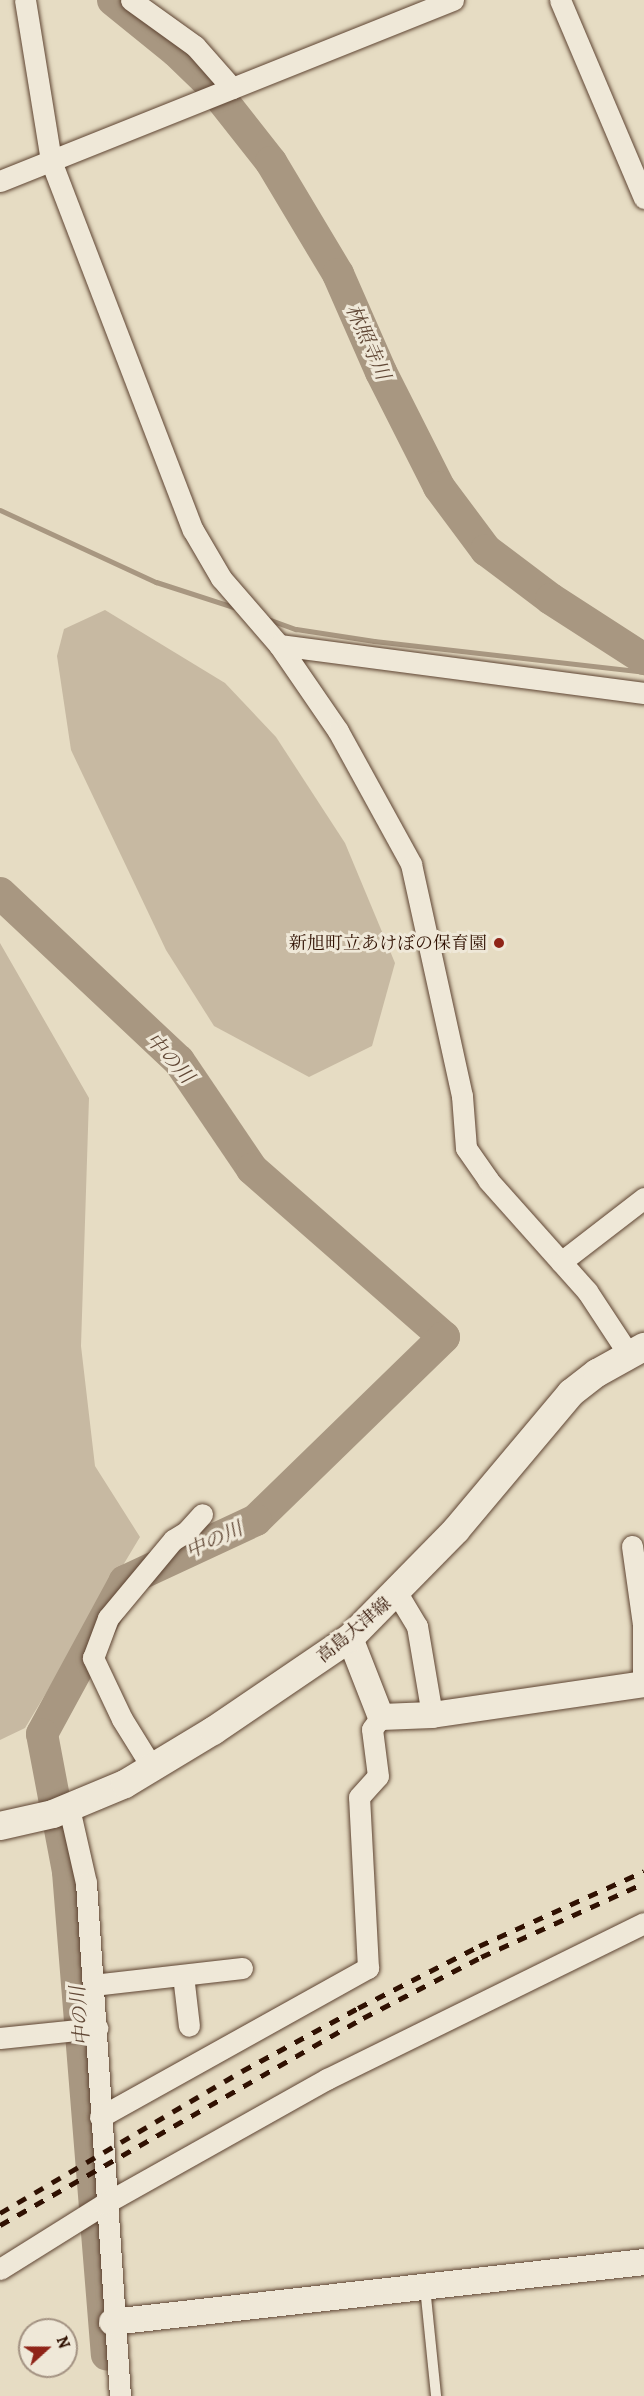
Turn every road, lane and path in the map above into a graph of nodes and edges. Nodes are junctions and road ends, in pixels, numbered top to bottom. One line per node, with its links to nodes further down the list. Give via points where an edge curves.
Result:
1 (25, 0): 6 (street)
2 (131, 0): 5 (street, via 195,46)
3 (453, 0): 5 (street)
4 (560, 0): 8 (street)
5 (232, 88): 6 (street)
6 (51, 161): 7 (street); 9 (street, via 193,530 221,578)
7 (0, 181)
8 (644, 198)
9 (279, 645): 10 (street); 12 (street, via 338,731 411,864 462,1096 466,1148 488,1180)
10 (644, 693)
11 (644, 1198): 12 (street)
12 (561, 1262): 13 (street)
13 (636, 1351): 16 (main road, 高島大津線, via 571,1393 456,1530)
14 (202, 1514): 21 (street, via 173,1540 108,1618 93,1658 122,1719)
15 (632, 1546): 18 (street, via 643,1624)
16 (397, 1593): 17 (main road, 高島大津線); 19 (street, via 417,1626)
17 (350, 1638): 20 (street); 21 (main road, 高島大津線)
18 (643, 1684): 19 (street)
19 (432, 1715): 20 (street)
20 (381, 1717): 31 (street, via 372,1729 378,1776 359,1797 368,1968)
21 (153, 1769): 22 (main road, 高島大津線)
22 (62, 1810): 23 (main road, 高島大津線); 27 (street, via 86,1883)
23 (0, 1826)
24 (644, 1923): 32 (street, via 327,2079)
25 (242, 1968): 26 (street)
26 (183, 1975): 27 (street); 28 (street)
27 (93, 1984): 29 (street)
28 (189, 2026)
29 (97, 2028): 30 (street); 31 (street)
30 (0, 2038)
31 (100, 2118): 32 (street)
32 (104, 2204): 34 (street); 36 (street)
33 (644, 2262): 35 (street)
34 (0, 2269)
35 (425, 2287): 36 (street); 38 (lane)
36 (112, 2322): 37 (street)
37 (120, 2396)
38 (436, 2396)

